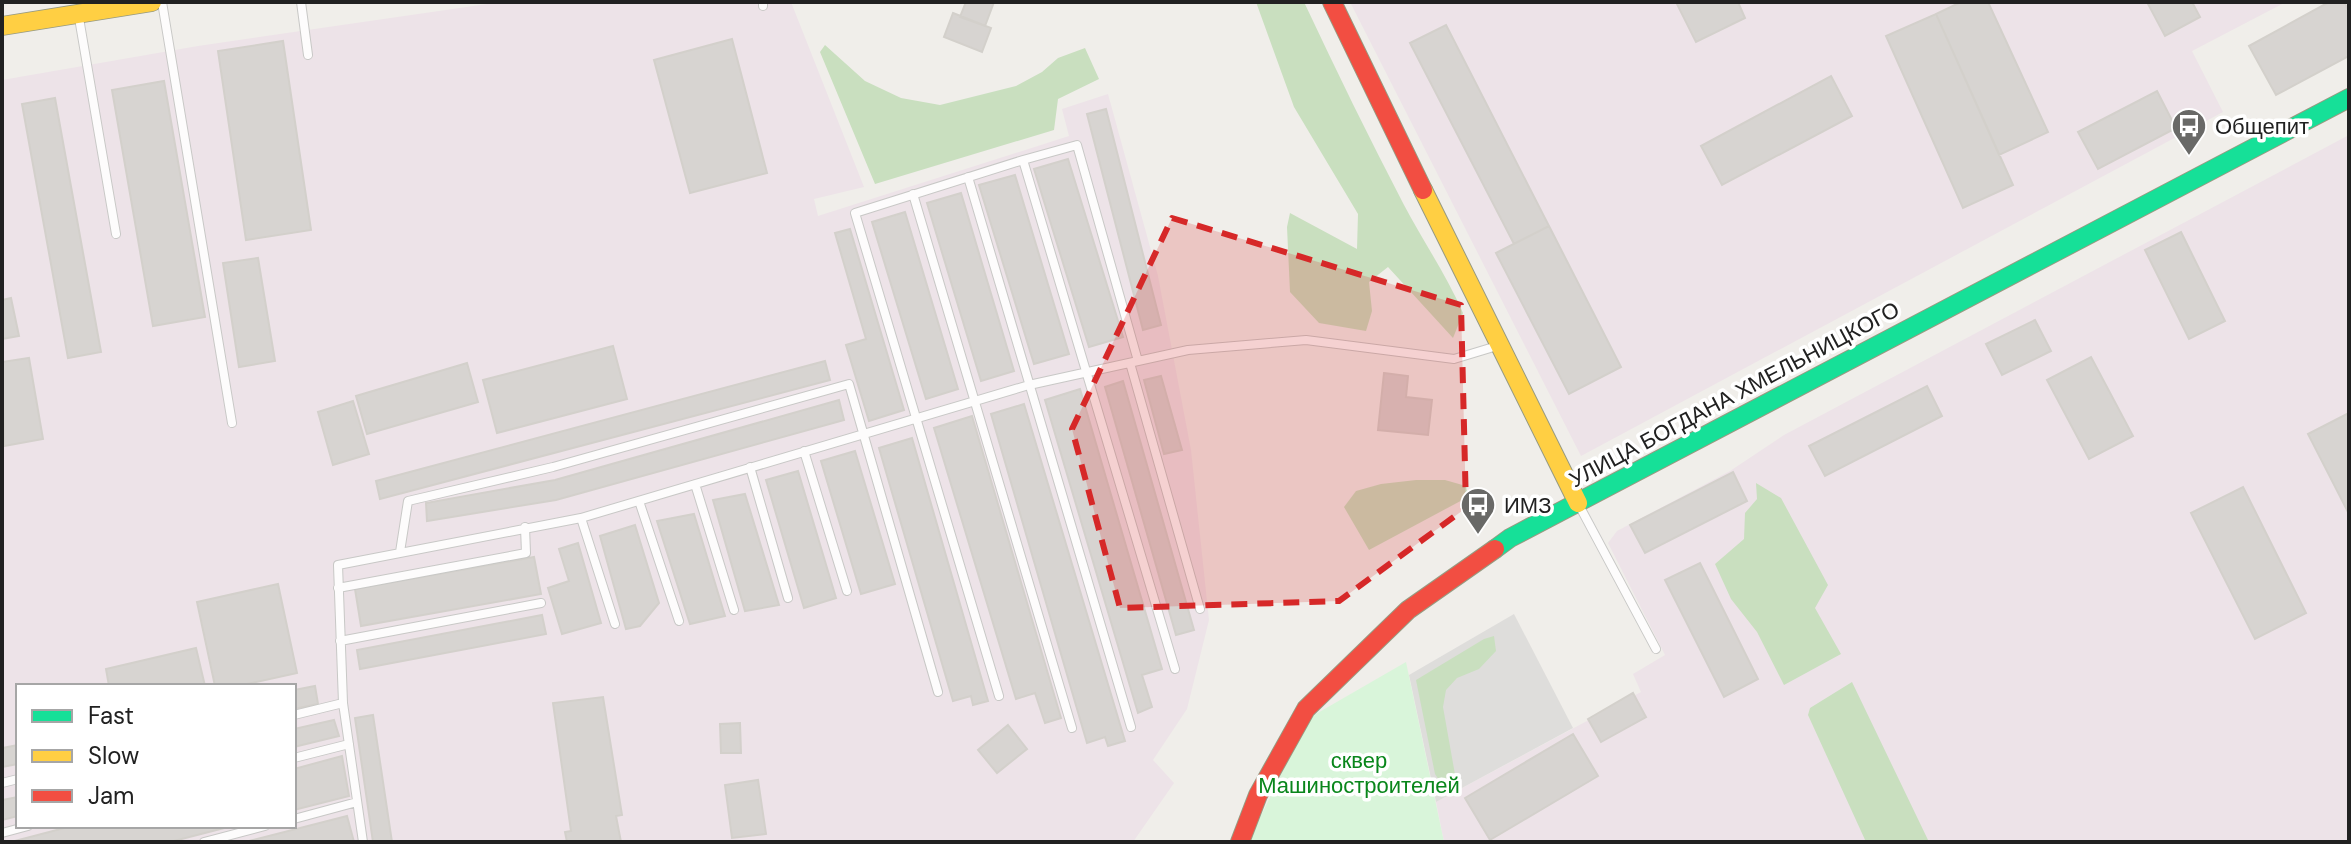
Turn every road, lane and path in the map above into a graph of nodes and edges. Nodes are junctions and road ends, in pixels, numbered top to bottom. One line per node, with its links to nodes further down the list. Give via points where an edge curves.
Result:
1 (152, 2): 5 (main road)
2 (162, 2): 19 (lane)
3 (301, 2): 7 (lane)
4 (1332, 2): 13 (main road)
5 (78, 14): 6 (main road); 12 (lane)
6 (2, 26)
7 (308, 55)
8 (2349, 98): 25 (main road, УЛИЦА БОГДАНА ХМЕЛЬНИЦКОГО)
9 (1023, 160): 10 (lane); 14 (lane, via 1077,145); 15 (lane)
10 (968, 177): 11 (lane); 16 (lane)
11 (913, 194): 17 (lane); 18 (lane, via 855,213)
12 (116, 234)
13 (1498, 346): 14 (lane, via 1454,359 1306,340 1188,350); 25 (main road)
14 (1134, 362): 15 (lane); 33 (lane)
15 (1087, 372): 16 (lane); 39 (lane)
16 (1029, 385): 17 (lane); 44 (lane)
17 (975, 401): 18 (lane); 45 (lane)
18 (917, 418): 20 (lane); 41 (lane)
19 (232, 423)
20 (862, 434): 21 (lane); 28 (lane, via 849,384 553,467 408,501); 40 (lane)
21 (804, 451): 22 (lane); 30 (lane)
22 (750, 467): 23 (lane); 31 (lane)
23 (695, 484): 24 (lane); 34 (lane)
24 (639, 501): 26 (lane); 35 (lane)
25 (1578, 503): 38 (lane); 53 (main road, УЛИЦА БОГДАНА ХМЕЛЬНИЦКОГО, via 1510,538 1408,610 1306,709 1258,795)
26 (581, 518): 27 (lane); 36 (lane)
27 (525, 527): 28 (lane); 29 (lane, via 526,553)
28 (400, 552): 29 (lane, via 338,565)
29 (338, 588): 37 (lane)
30 (847, 591)
31 (788, 598)
32 (541, 603): 37 (lane)
33 (1200, 609)
34 (734, 610)
35 (679, 621)
36 (615, 624)
37 (340, 641): 42 (lane)
38 (1656, 649)
39 (1175, 669)
40 (938, 692)
41 (999, 696)
42 (343, 703): 43 (lane); 46 (lane)
43 (296, 715)
44 (1131, 727)
45 (1072, 728)
46 (349, 744): 47 (lane); 48 (lane)
47 (296, 757)
48 (357, 802): 49 (lane); 52 (lane)
49 (296, 818)
50 (257, 828): 51 (lane)
51 (204, 842)
52 (363, 842)
53 (1240, 842)

